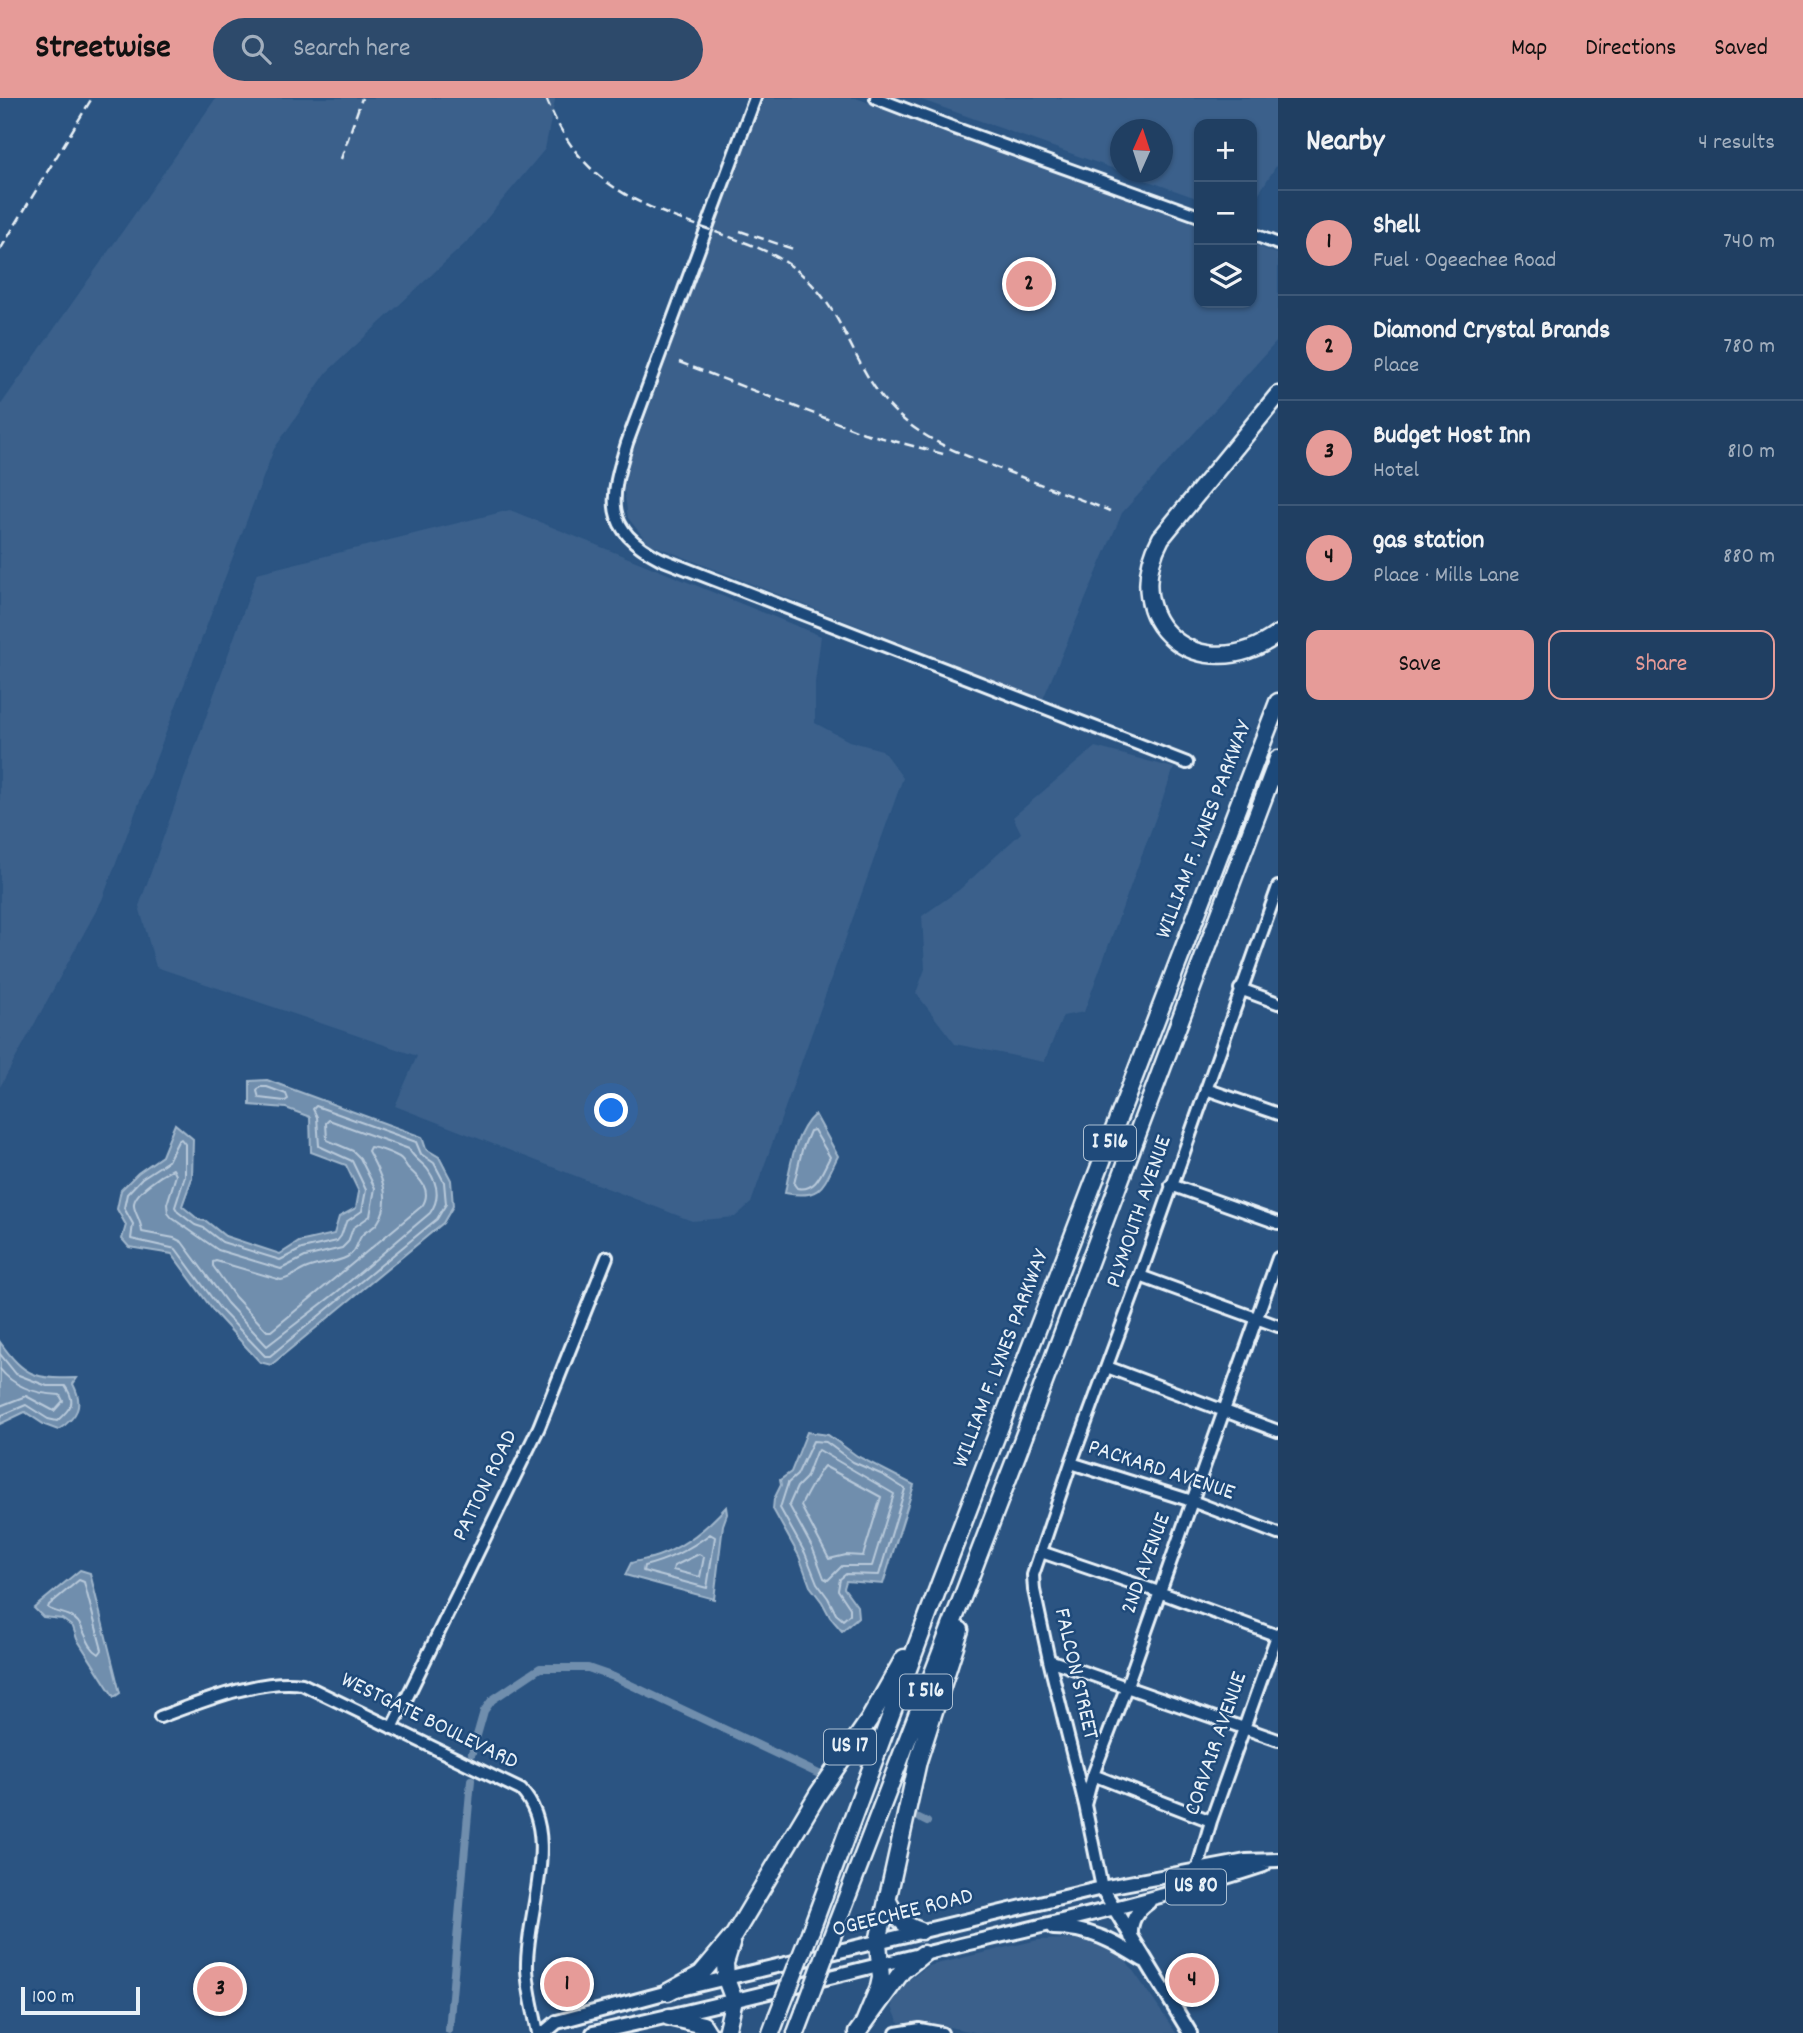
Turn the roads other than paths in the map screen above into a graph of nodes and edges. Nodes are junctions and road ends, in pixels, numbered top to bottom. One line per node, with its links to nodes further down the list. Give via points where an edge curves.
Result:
1 (755, 98): 10 (street, via 616,479 616,516 625,535 661,559)
2 (876, 98): 3 (street)
3 (1194, 214)
4 (1257, 236): 5 (street)
5 (1278, 244)
6 (1278, 395): 7 (highway, via 1161,537 1147,581 1148,595 1164,628 1176,642 1195,652 1229,656 1248,652)
7 (1278, 634)
8 (1278, 702): 32 (highway, WILLIAM F. LYNES PARKWAY / I 516)
9 (1278, 760): 27 (highway, WILLIAM F. LYNES PARKWAY / I 516)
10 (1186, 763)
11 (1278, 887): 12 (street, PLYMOUTH AVENUE)
12 (1276, 900): 13 (street, PLYMOUTH AVENUE)
13 (1240, 989): 14 (street); 15 (street, PLYMOUTH AVENUE)
14 (1278, 1003)
15 (1206, 1089): 16 (street); 17 (street, PLYMOUTH AVENUE)
16 (1278, 1114)
17 (1171, 1185): 18 (street); 21 (street, PLYMOUTH AVENUE)
18 (1278, 1223)
19 (607, 1257): 38 (street, PATTON ROAD, via 539,1427)
20 (1278, 1258): 22 (street, 2ND AVENUE)
21 (1140, 1276): 22 (street); 24 (street, PLYMOUTH AVENUE)
22 (1257, 1319): 23 (street); 25 (street, 2ND AVENUE)
23 (1278, 1326)
24 (1107, 1367): 25 (street); 28 (street, PLYMOUTH AVENUE)
25 (1223, 1411): 26 (street); 29 (street, 2ND AVENUE)
26 (1278, 1431)
27 (1015, 1460): 48 (highway, via 918,1760); 69 (highway, WILLIAM F. LYNES PARKWAY / I 516, bridge)
28 (1071, 1463): 29 (street, PACKARD AVENUE); 31 (street, PLYMOUTH AVENUE)
29 (1192, 1501): 30 (street, PACKARD AVENUE); 33 (street, 2ND AVENUE)
30 (1278, 1534)
31 (1041, 1552): 33 (street); 35 (street, FALCON STREET, via 1034,1590)
32 (940, 1583): 52 (highway, US 17, via 869,1720 818,1794); 62 (highway, WILLIAM F. LYNES PARKWAY / I 516, bridge)
33 (1159, 1592): 34 (street); 36 (street, 2ND AVENUE)
34 (1278, 1635): 39 (street, CORVAIR AVENUE)
35 (1049, 1660): 36 (street); 42 (street, FALCON STREET)
36 (1126, 1688): 39 (street); 41 (street, 2ND AVENUE)
37 (160, 1717): 38 (street, WESTGATE BOULEVARD, via 211,1699 286,1682 302,1684)
38 (392, 1728): 64 (street, WESTGATE BOULEVARD, via 521,1790 534,1806 540,1859 527,1967)
39 (1244, 1729): 40 (street); 43 (street, CORVAIR AVENUE)
40 (1278, 1740)
41 (1093, 1775): 42 (street, 2ND AVENUE); 43 (street)
42 (1085, 1805): 46 (street, 2ND AVENUE)
43 (1212, 1821): 45 (street, CORVAIR AVENUE)
44 (1278, 1861): 45 (main road, OGEECHEE ROAD / US 80); 47 (main road, OGEECHEE ROAD / US 80)
45 (1196, 1870): 46 (main road, OGEECHEE ROAD / US 80)
46 (1102, 1888): 49 (main road); 51 (main road, OGEECHEE ROAD / US 80)
47 (1156, 1898): 49 (main road, OGEECHEE ROAD / US 80); 53 (main road, via 1134,1917)
48 (887, 1899): 51 (highway, via 898,1919); 54 (highway)
49 (1113, 1909): 50 (main road, OGEECHEE ROAD / US 80); 53 (main road)
50 (1032, 1928): 55 (main road, OGEECHEE ROAD / US 80); 56 (main road, via 1092,1933)
51 (921, 1931): 54 (main road, OGEECHEE ROAD)
52 (734, 1935): 58 (highway, via 725,1963); 59 (highway, US 17, via 701,1974)
53 (1131, 1937): 56 (main road)
54 (878, 1942): 57 (highway); 58 (main road, OGEECHEE ROAD)
55 (922, 1954): 57 (main road, OGEECHEE ROAD / US 80); 63 (highway, via 902,1971)
56 (1147, 1963): 72 (main road)
57 (878, 1965): 60 (main road, OGEECHEE ROAD); 63 (highway, via 879,1987)
58 (726, 1979): 59 (main road, OGEECHEE ROAD); 60 (highway)
59 (668, 1992): 65 (main road, OGEECHEE ROAD / US 17, via 558,2022)
60 (734, 2000): 61 (main road, OGEECHEE ROAD); 68 (highway)
61 (669, 2017): 66 (main road, OGEECHEE ROAD); 67 (highway, via 703,2025)
62 (774, 2025)
63 (861, 2028)
64 (538, 2033)
65 (544, 2033)
66 (593, 2033)
67 (708, 2033)
68 (726, 2033)
69 (796, 2033)
70 (896, 2033): 71 (street, via 920,2029)
71 (942, 2033)
72 (1190, 2033)

